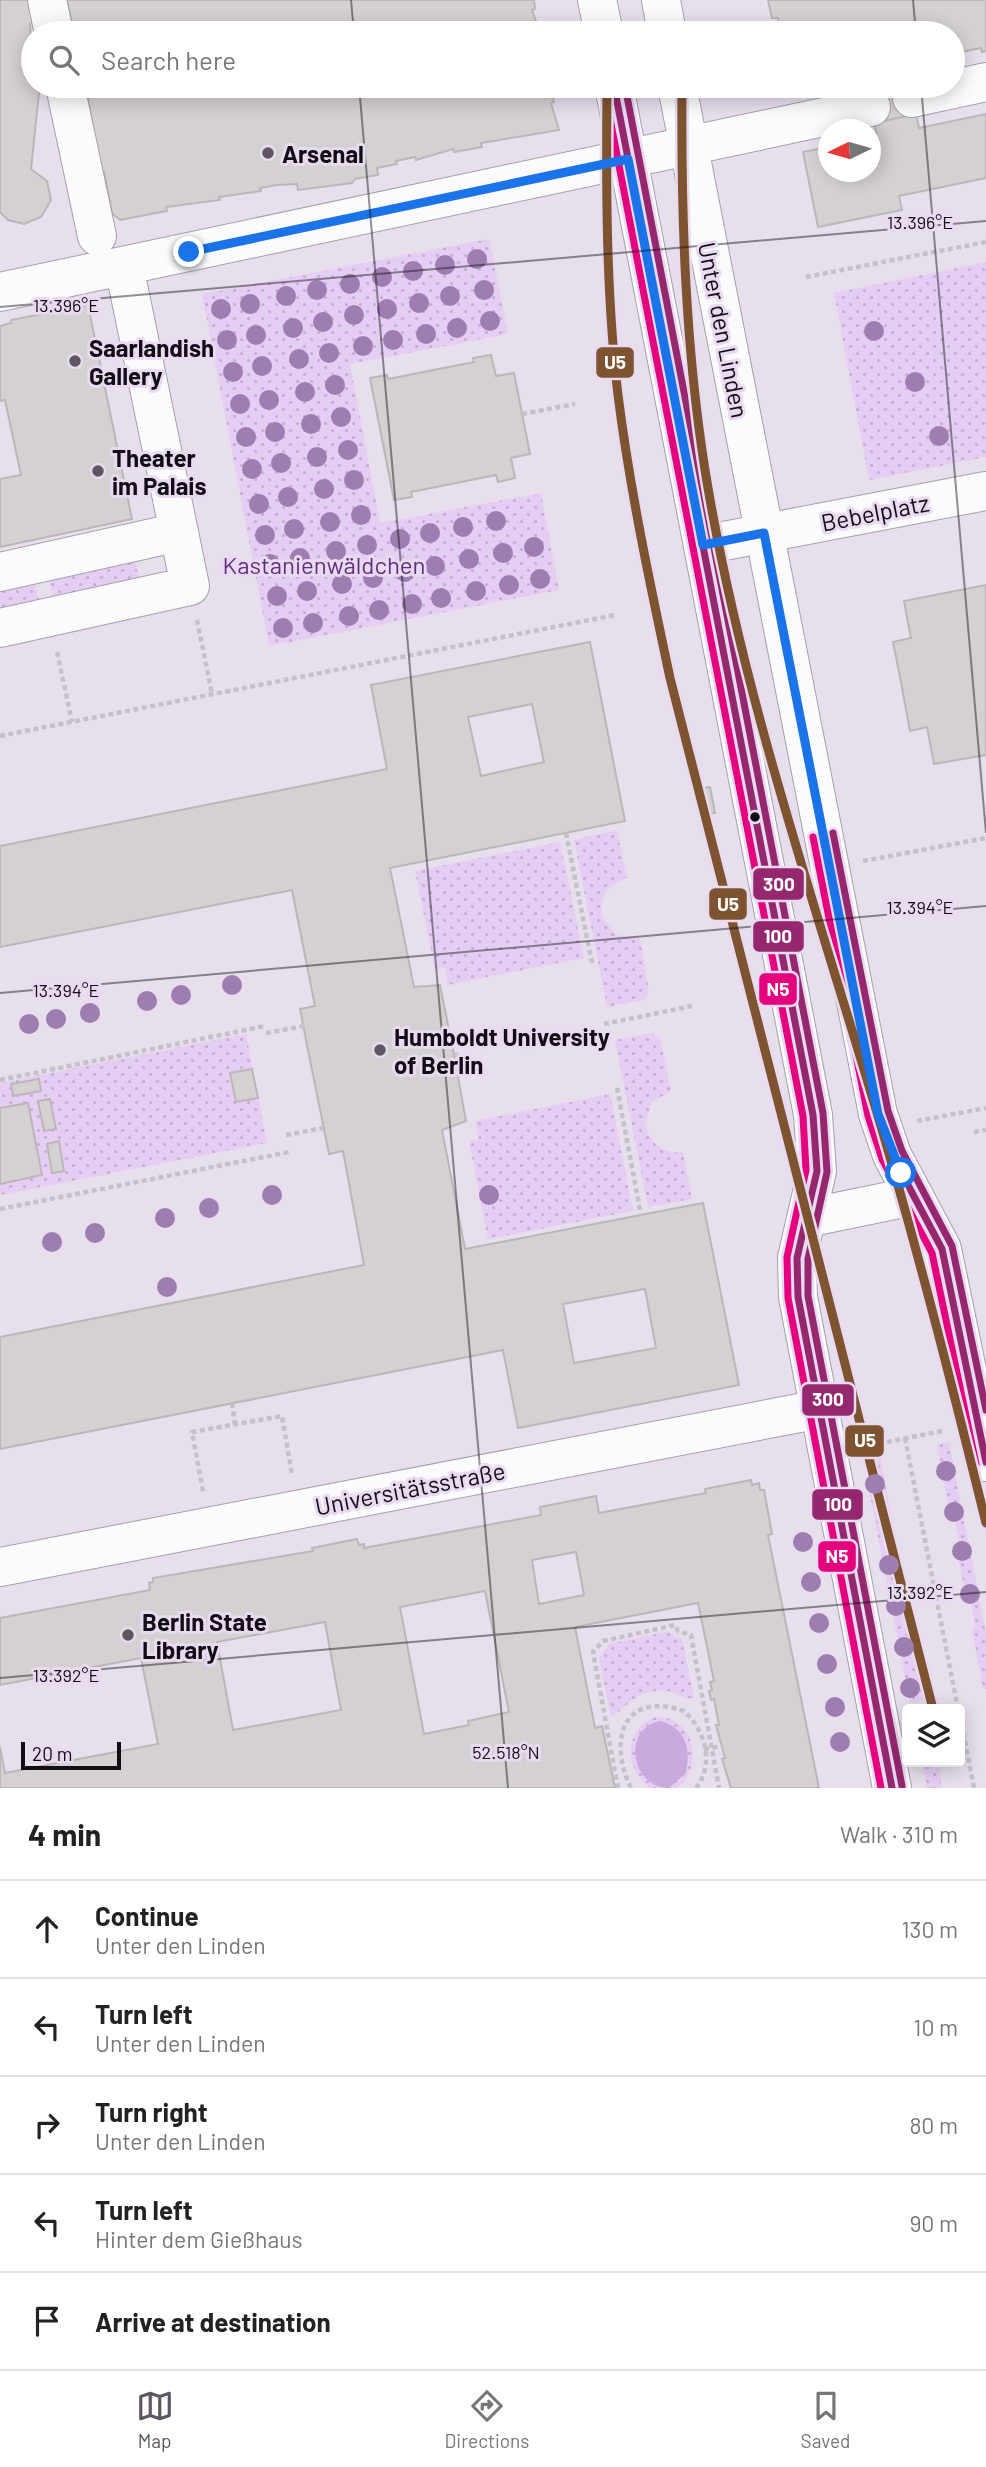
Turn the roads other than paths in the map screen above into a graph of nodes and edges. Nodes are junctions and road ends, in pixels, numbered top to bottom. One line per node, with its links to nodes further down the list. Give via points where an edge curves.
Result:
1 (47, 0): 4 (main road)
2 (597, 0): 5 (main road)
3 (661, 0): 6 (main road)
4 (51, 21)
5 (601, 21)
6 (665, 21)
7 (986, 82): 8 (main road)
8 (965, 87)
9 (68, 98): 15 (main road)
10 (616, 98): 14 (main road)
11 (682, 98): 13 (main road, Unter den Linden)
12 (871, 107): 13 (main road)
13 (701, 143): 14 (main road); 20 (main road, Unter den Linden)
14 (628, 159): 16 (main road); 21 (main road)
15 (97, 236)
16 (124, 266): 17 (main road); 19 (main road)
17 (0, 292)
18 (986, 491): 20 (main road, Bebelplatz)
19 (179, 532): 22 (main road); 23 (main road, via 190,586)
20 (764, 533): 21 (main road); 24 (main road, Unter den Linden, via 882,1128)
21 (703, 545): 25 (main road, via 813,1115 817,1171)
22 (0, 572)
23 (0, 628)
24 (914, 1196): 25 (main road); 27 (main road, Unter den Linden, via 942,1249)
25 (807, 1218): 26 (main road, via 797,1258 797,1287)
26 (820, 1409): 28 (main road, Universitätsstraße); 29 (main road)
27 (986, 1462)
28 (0, 1567)
29 (892, 1788)

